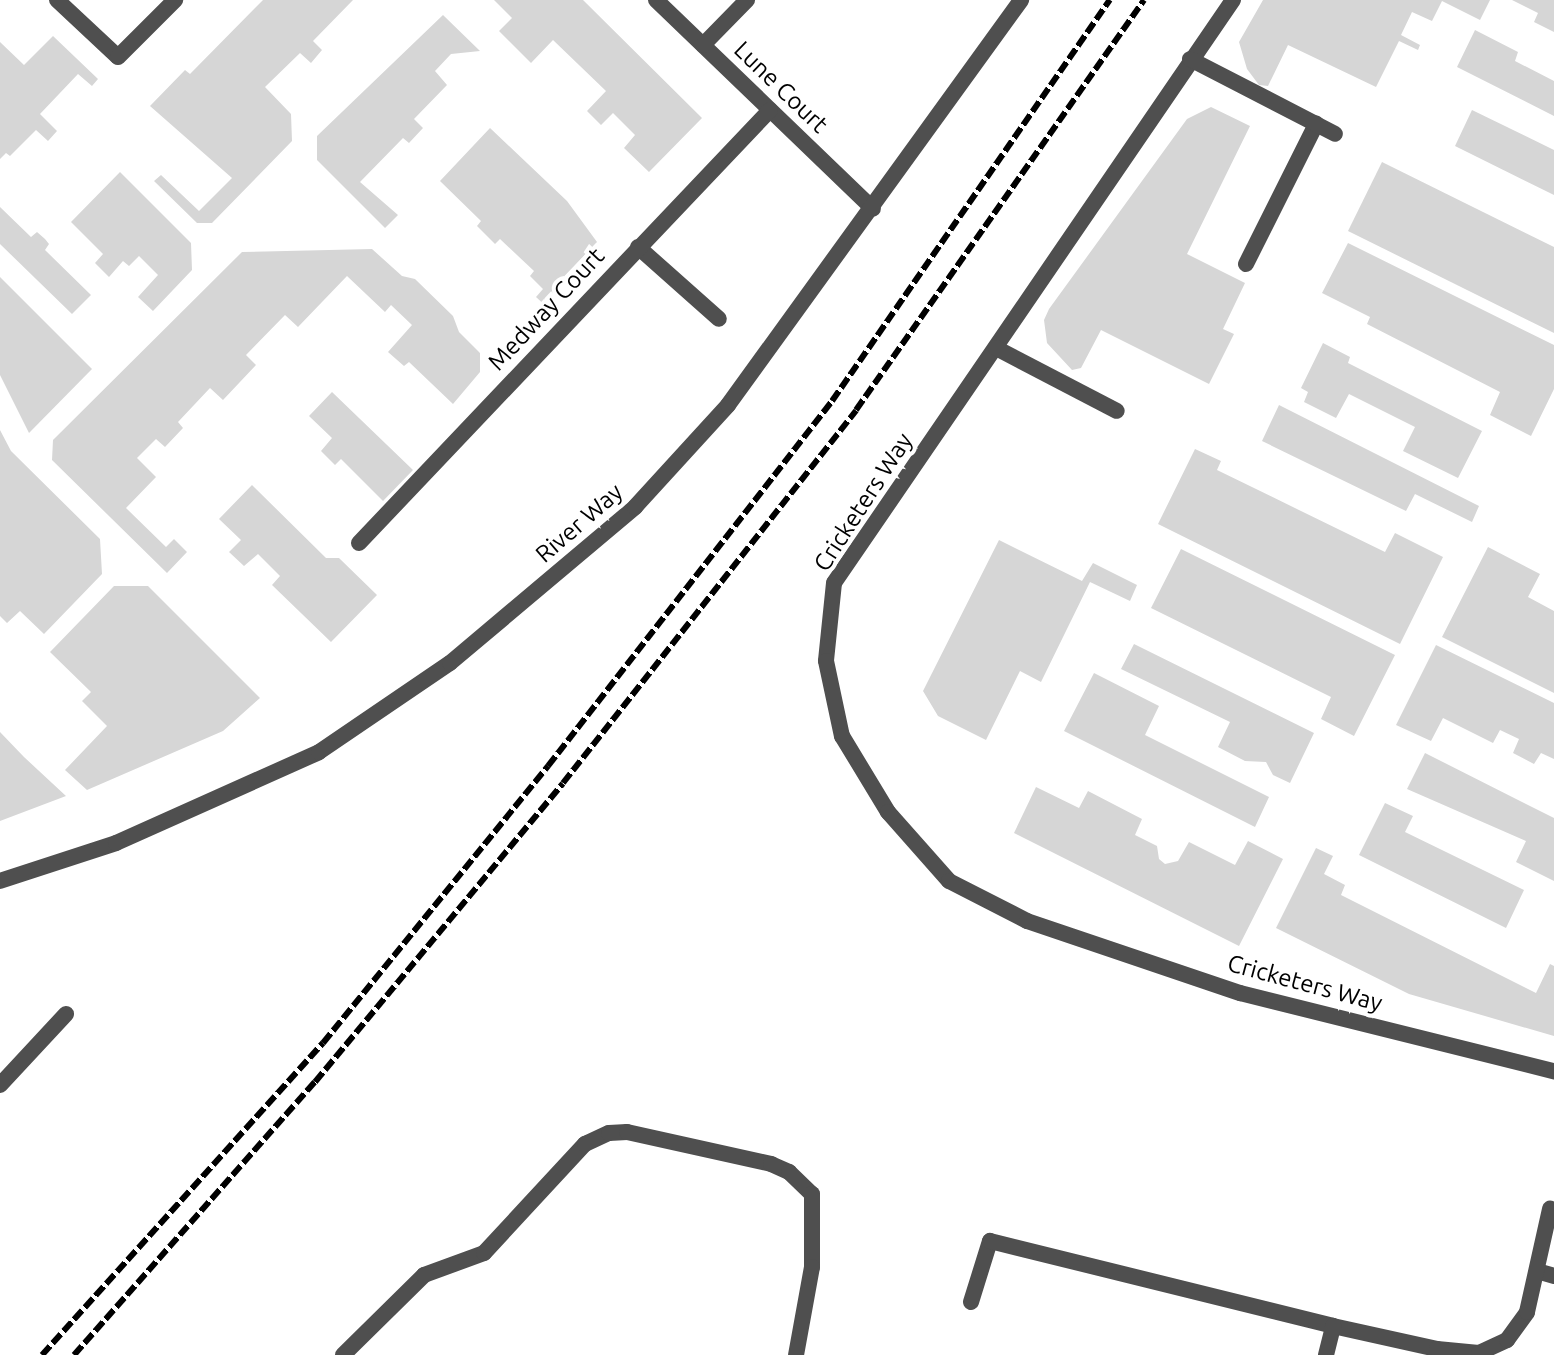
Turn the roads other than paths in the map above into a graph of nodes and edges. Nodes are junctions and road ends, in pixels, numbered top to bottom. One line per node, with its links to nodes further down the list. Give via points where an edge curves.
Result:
1 (57, 0): 2 (street, via 118,57)
2 (175, 0)
3 (656, 0): 7 (street, Lune Court)
4 (747, 0): 7 (street)
5 (1021, 0): 12 (street, River Way)
6 (1233, 0): 8 (street, Cricketers Way)
7 (703, 45): 9 (street, Lune Court)
8 (1190, 59): 10 (street); 16 (street, Cricketers Way)
9 (770, 110): 12 (street, Lune Court); 13 (street, Medway Court)
10 (1316, 124): 11 (street); 14 (street)
11 (1335, 134)
12 (873, 209): 19 (street, River Way, via 728,405 635,507 450,663 319,752 270,776 116,843)
13 (638, 247): 15 (street); 18 (street, Medway Court)
14 (1246, 264)
15 (719, 319)
16 (996, 348): 17 (street); 21 (street, Cricketers Way, via 834,583 826,661 842,736 888,812 949,881 1027,921 1240,993)
17 (1117, 411)
18 (359, 543)
19 (0, 881)
20 (66, 1014): 22 (street)
21 (1554, 1071)
22 (0, 1085)
23 (1550, 1209): 24 (street)
24 (1537, 1271): 25 (street); 27 (street, via 1517,1328 1507,1340 1479,1353)
25 (1554, 1276)
26 (971, 1302): 27 (street, via 990,1241)
27 (1333, 1326): 30 (street)
28 (343, 1355): 29 (street, via 424,1275 484,1253 585,1144 627,1132 771,1164 789,1172 812,1194 812,1267)
29 (796, 1355)
30 (1326, 1355)

